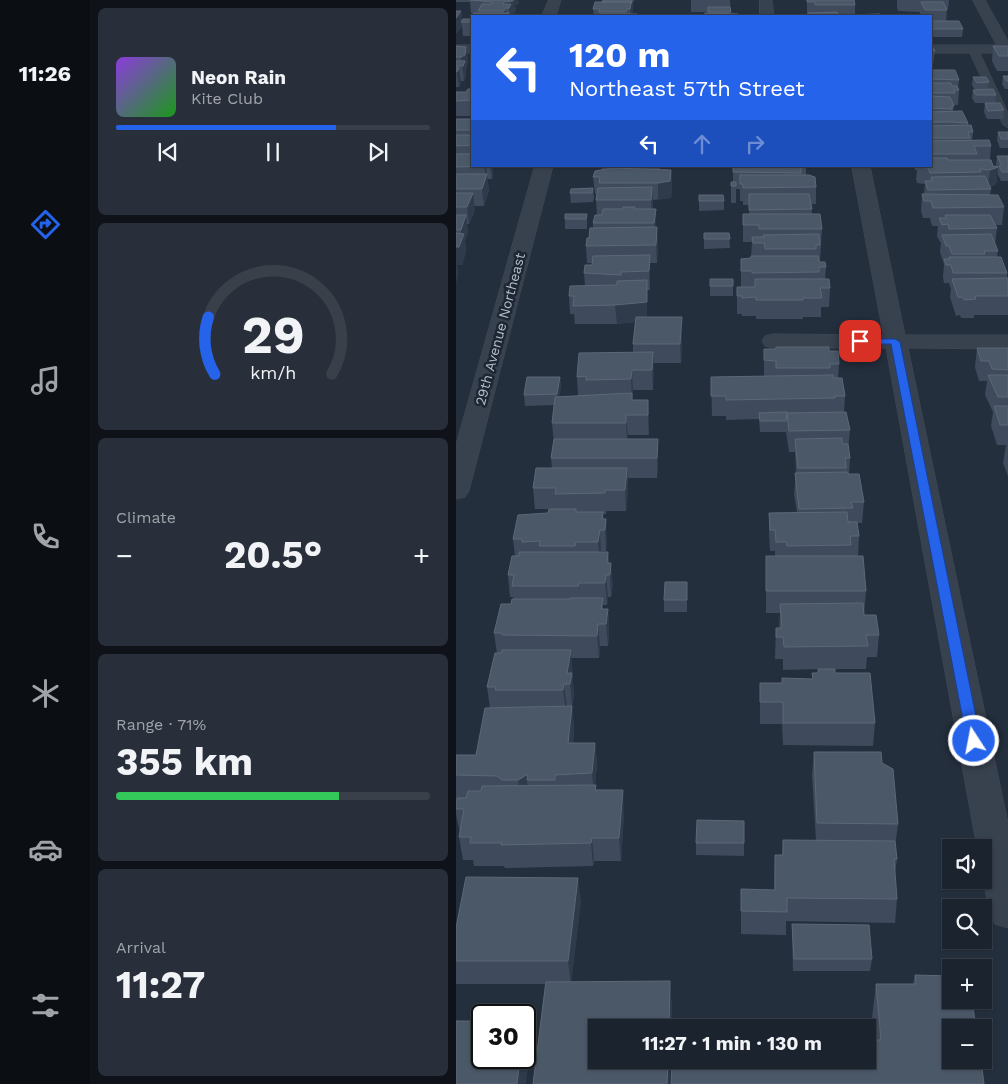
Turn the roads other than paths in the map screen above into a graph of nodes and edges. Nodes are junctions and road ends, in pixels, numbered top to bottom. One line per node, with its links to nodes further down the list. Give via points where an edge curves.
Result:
1 (555, 0): 4 (street)
2 (766, 0): 5 (street)
3 (979, 0): 10 (street)
4 (549, 15)
5 (767, 15)
6 (456, 49): 7 (street)
7 (471, 49)
8 (932, 50): 9 (street)
9 (974, 50): 10 (street); 11 (lane)
10 (1006, 50)
11 (1008, 125)
12 (544, 167): 17 (street, 29th Avenue Northeast)
13 (860, 167): 15 (street)
14 (773, 341): 15 (street)
15 (895, 342): 16 (street); 18 (street)
16 (1008, 342)
17 (456, 491)
18 (1008, 913)

